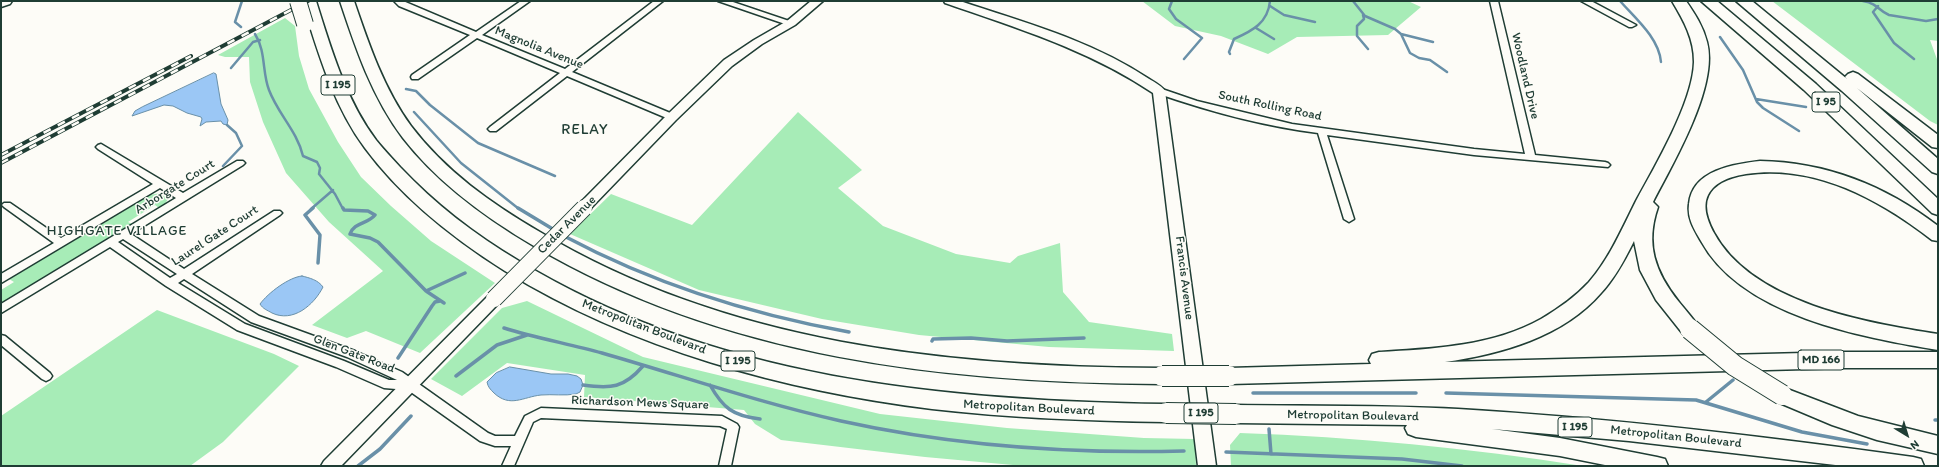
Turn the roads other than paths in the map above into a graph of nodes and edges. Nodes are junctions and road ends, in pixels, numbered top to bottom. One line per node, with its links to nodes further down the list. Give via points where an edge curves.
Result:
1 (4, 1): 17 (highway)
2 (298, 1): 19 (highway, bridge)
3 (309, 1): 19 (highway)
4 (347, 1): 23 (highway, I 195)
5 (354, 1): 23 (highway)
6 (526, 1): 22 (street)
7 (659, 1): 24 (street)
8 (722, 1): 20 (street)
9 (818, 1): 20 (street, Cedar Avenue)
10 (1494, 1): 33 (street, Woodland Drive)
11 (1585, 1): 21 (street)
12 (1680, 1): 32 (highway, via 1694,23 1703,60 1697,89)
13 (1708, 1): 40 (highway, I 95, via 1810,88)
14 (1743, 1): 36 (highway, I 95, via 1848,88)
15 (1751, 1): 30 (highway)
16 (955, 2): 26 (street, South Rolling Road, via 1095,53 1126,69)
17 (1, 3)
18 (400, 3): 22 (street, Magnolia Avenue)
19 (310, 21): 59 (highway, Metropolitan Boulevard / I 195, bridge, via 326,79 350,119 413,192 481,247 530,277 631,325 754,366 825,383 898,396 1016,409)
20 (791, 24): 27 (street, Cedar Avenue, via 758,42 728,63)
21 (1632, 26)
22 (476, 36): 24 (street, Magnolia Avenue); 25 (street)
23 (362, 46): 56 (highway, I 195, bridge, via 381,92 407,132 428,155 477,199 512,225 559,252 599,273 634,287 717,318 775,335 842,351 912,363 1082,376)
24 (566, 73): 27 (street, Magnolia Avenue); 28 (street)
25 (415, 77)
26 (1159, 91): 29 (street, South Rolling Road, via 1186,101 1264,121); 65 (street, Francis Avenue)
27 (672, 117): 58 (street, Cedar Avenue, bridge)
28 (493, 129)
29 (1322, 132): 33 (street, South Rolling Road); 42 (street)
30 (1938, 143)
31 (101, 147): 37 (street)
32 (1670, 152): 56 (highway, via 1616,256 1593,290 1559,318 1540,328 1488,347 1453,354); 61 (highway, bridge, via 1649,204 1643,227 1643,247 1655,283 1667,303 1690,329 1735,366 1782,395 1845,422)
33 (1531, 158): 35 (street, South Rolling Road)
34 (240, 163): 38 (street, Arborgate Court)
35 (1605, 165)
36 (1938, 168)
37 (160, 184): 38 (street); 46 (street)
38 (183, 198): 43 (street, Arborgate Court)
39 (7, 205): 46 (street)
40 (1938, 209)
41 (277, 213): 47 (street, Laurel Gate Court)
42 (1349, 219)
43 (123, 234): 45 (street, Arborgate Court); 47 (street, Glen Gate Road)
44 (1938, 235): 52 (highway, via 1909,213 1864,189 1796,168 1760,166 1728,172 1706,185 1699,197 1697,212 1701,226 1712,245 1730,266 1767,293 1802,310 1854,328)
45 (110, 242): 49 (street, Glen Gate Road); 50 (street, Arborgate Court)
46 (61, 243): 48 (street)
47 (183, 274): 49 (street, Laurel Gate Court); 58 (street, Glen Gate Road, via 254,319 351,354 398,375)
48 (1, 278)
49 (170, 283): 58 (street, Glen Gate Road, via 242,327 388,385)
50 (1, 309)
51 (1, 339): 57 (street)
52 (1938, 342)
53 (1938, 360): 54 (highway, MD 166)
54 (1705, 363): 55 (highway); 56 (highway, I 195)
55 (1938, 370)
56 (1229, 371)
57 (46, 376)
58 (410, 385): 60 (street, via 484,437 495,441); 62 (street, Cedar Avenue)
59 (1236, 414): 66 (highway, via 1458,432 1560,447); 67 (highway, Metropolitan Boulevard / I 195, via 1457,418 1607,429)
60 (519, 441): 63 (street, Richardson Mews Square); 64 (street, Richardson Mews Square, via 529,419 541,413 722,421 733,427)
61 (1938, 445)
62 (330, 466)
63 (508, 466)
64 (725, 466)
65 (1207, 466)
66 (1657, 466)
67 (1913, 466)

